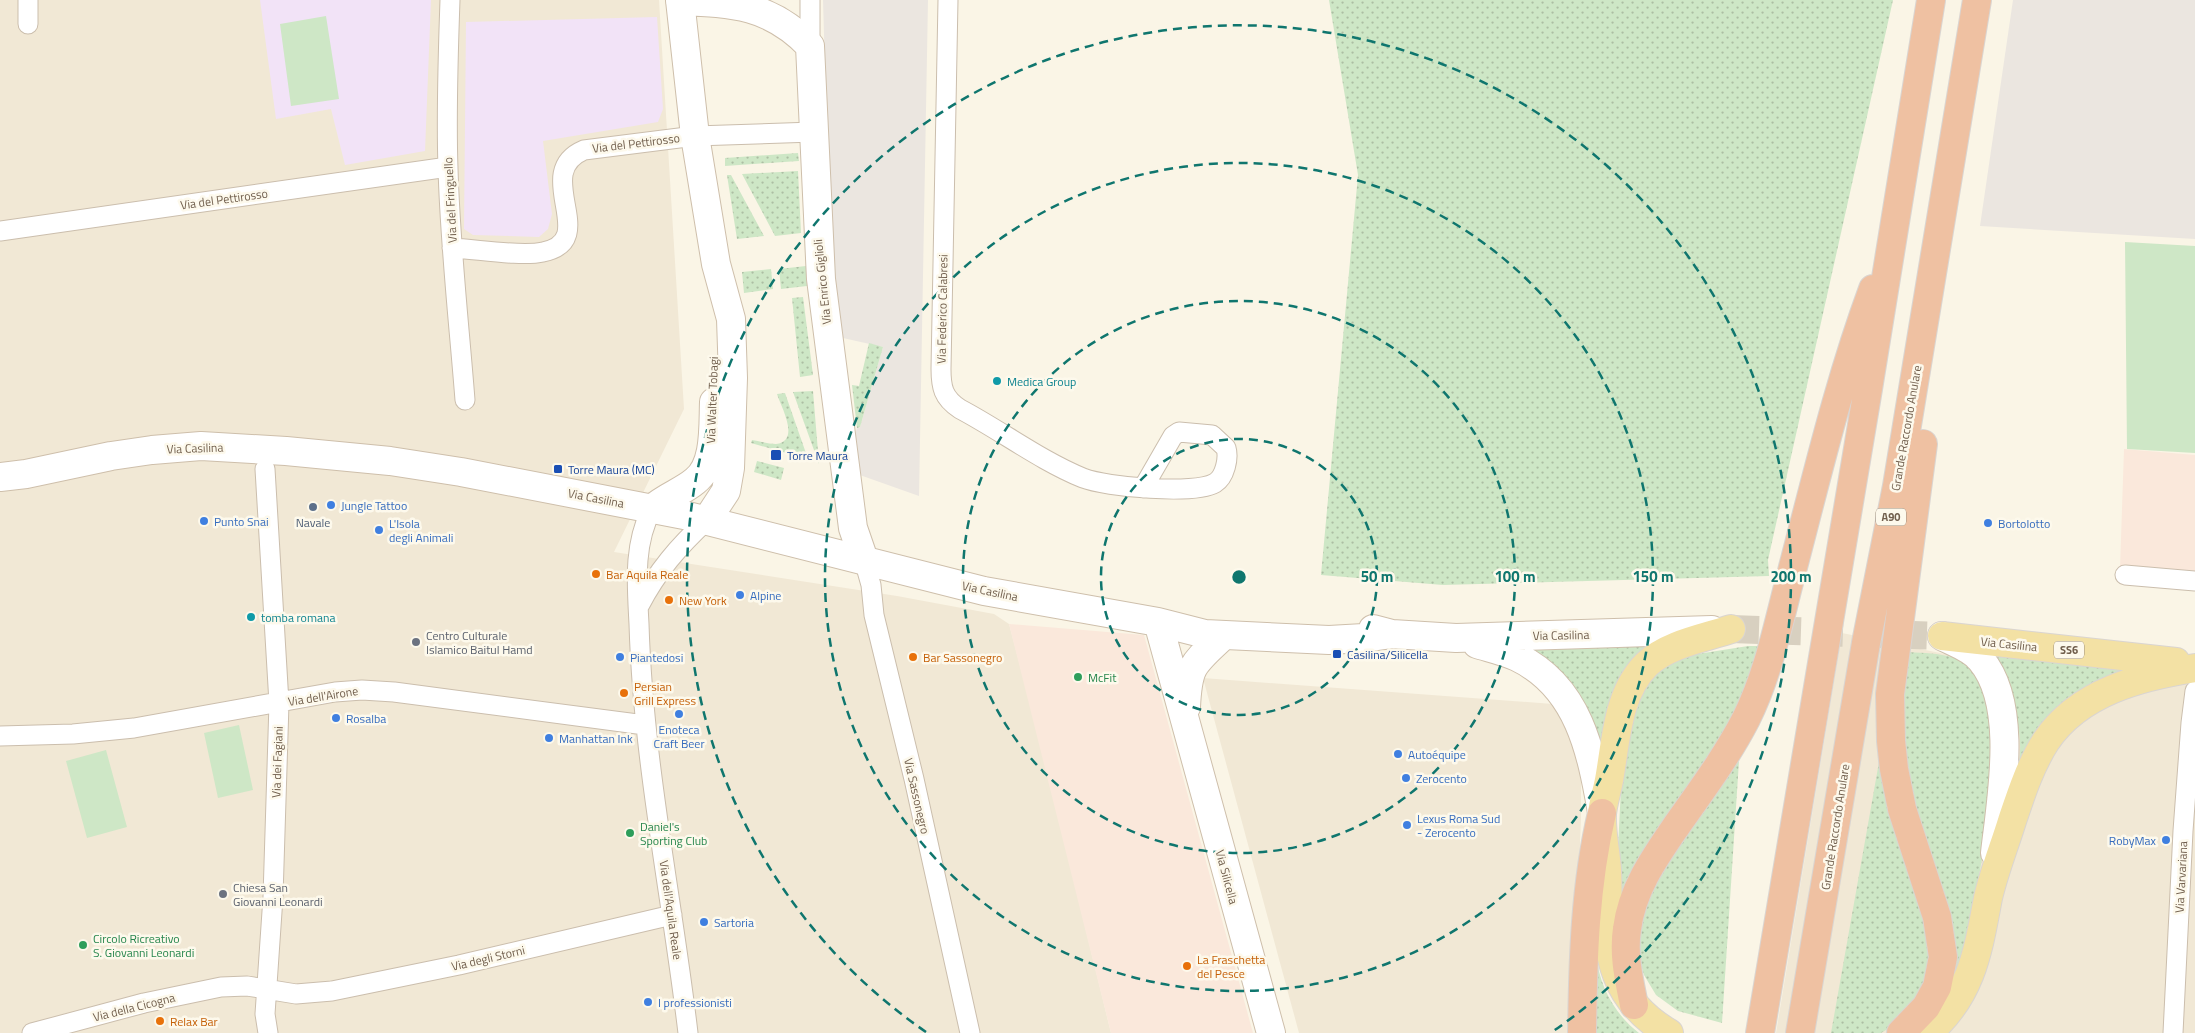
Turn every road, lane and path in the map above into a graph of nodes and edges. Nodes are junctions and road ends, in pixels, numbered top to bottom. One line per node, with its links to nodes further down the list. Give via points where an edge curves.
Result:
1 (28, 0): 8 (street)
2 (450, 0): 13 (street, Via del Fringuello)
3 (810, 0): 9 (street, Via Enrico Giglioli)
4 (948, 0): 22 (street, Via Federico Calabresi, via 942,390 952,404 1071,473 1091,481)
5 (1931, 0): 14 (highway)
6 (1977, 0): 12 (highway, Grande Raccordo Anulare / A90)
7 (680, 1): 9 (main road, Via Walter Tobagi, via 730,4 760,10 789,27); 11 (main road, Via Walter Tobagi)
8 (28, 24)
9 (810, 46): 10 (main road, Via Enrico Giglioli)
10 (814, 132): 11 (street, Via del Pettirosso); 25 (main road, Via Enrico Giglioli, via 820,279 853,528)
11 (695, 136): 16 (street, Via del Pettirosso, via 593,148 576,154 566,163 562,176 569,227 563,241 554,248 536,253); 17 (main road, Via Walter Tobagi)
12 (1952, 160): 52 (highway, Grande Raccordo Anulare / A90); 53 (highway, via 1958,225 1918,471 1890,709 1896,782 1936,917 1942,958 1937,987 1929,1002)
13 (448, 168): 15 (street, Via del Pettirosso); 16 (street, Via del Fringuello)
14 (1895, 229): 43 (highway, via 1845,367 1778,625 1756,696 1724,757 1656,856 1631,906 1625,947); 51 (highway)
15 (0, 231)
16 (452, 248): 18 (street, Via del Fringuello)
17 (716, 264): 23 (main road, Via Walter Tobagi, via 713,298 714,406 709,456 695,482); 24 (main road, Via Walter Tobagi, via 732,320 733,378 730,468 726,490)
18 (466, 400)
19 (265, 469): 35 (street, Via dei Fagiani)
20 (13, 475): 21 (main road, Via Casilina); 23 (main road, Via Casilina, via 152,450 223,447 426,466)
21 (0, 484)
22 (1143, 488)
23 (652, 508): 24 (main road, Via Casilina); 28 (street, Via dell'Aquila Reale, via 640,545)
24 (708, 520): 25 (main road, Via Casilina); 28 (street, via 672,554)
25 (864, 560): 29 (main road, Via Casilina, via 994,592); 47 (street, Via Sassonegro)
26 (2125, 575): 27 (street)
27 (2195, 581)
28 (638, 607): 37 (street, Via dell'Aquila Reale)
29 (1158, 622): 30 (main road, Via Casilina, via 1200,618 1290,620 1339,624); 31 (main road, Via Casilina, via 1187,631); 36 (main road, Via Silicella)
30 (1392, 634): 31 (main road, Via Casilina, via 1346,640); 32 (main road, Via Casilina)
31 (1222, 636): 36 (main road, Via Silicella, via 1190,670)
32 (1456, 638): 39 (main road, via 1516,656 1556,689 1575,714 1587,740); 39 (main road, Via Casilina, via 1731,630 1664,652 1637,677 1620,715)
33 (2195, 666): 40 (main road, Via Casilina, via 2142,678 2104,693 2066,719 2047,740 2029,774); 40 (main road, Via Casilina / SS6, via 1942,636 1982,660 2003,717 2003,768)
34 (2195, 691): 55 (street, Via Varvariana, via 2190,723)
35 (279, 703): 37 (street, Via dell'Airone, via 345,691 386,691); 38 (street, Via dell'Airone, via 134,728); 42 (street, Via dei Fagiani, via 273,898)
36 (1185, 721): 48 (main road, Via Silicella)
37 (645, 725): 41 (street, Via dell'Aquila Reale)
38 (0, 736)
39 (1602, 813): 43 (main road, via 1612,960 1620,983); 49 (highway, via 1588,892)
40 (1991, 884): 54 (main road, Via Casilina, via 1969,978 1950,1010)
41 (672, 915): 42 (street, Via degli Storni, via 332,991 303,994); 46 (street, Via dell'Aquila Reale)
42 (266, 989): 44 (street, Via dei Fagiani); 45 (street, Via della Cicogna, via 238,986 153,1001)
43 (1634, 1005): 50 (main road, via 1651,1022)
44 (268, 1032)
45 (32, 1033)
46 (688, 1033)
47 (970, 1033)
48 (1270, 1033)
49 (1582, 1033)
50 (1669, 1033)
51 (1760, 1033)
52 (1800, 1033)
53 (1902, 1033)
54 (1928, 1033)
55 (2173, 1033)

